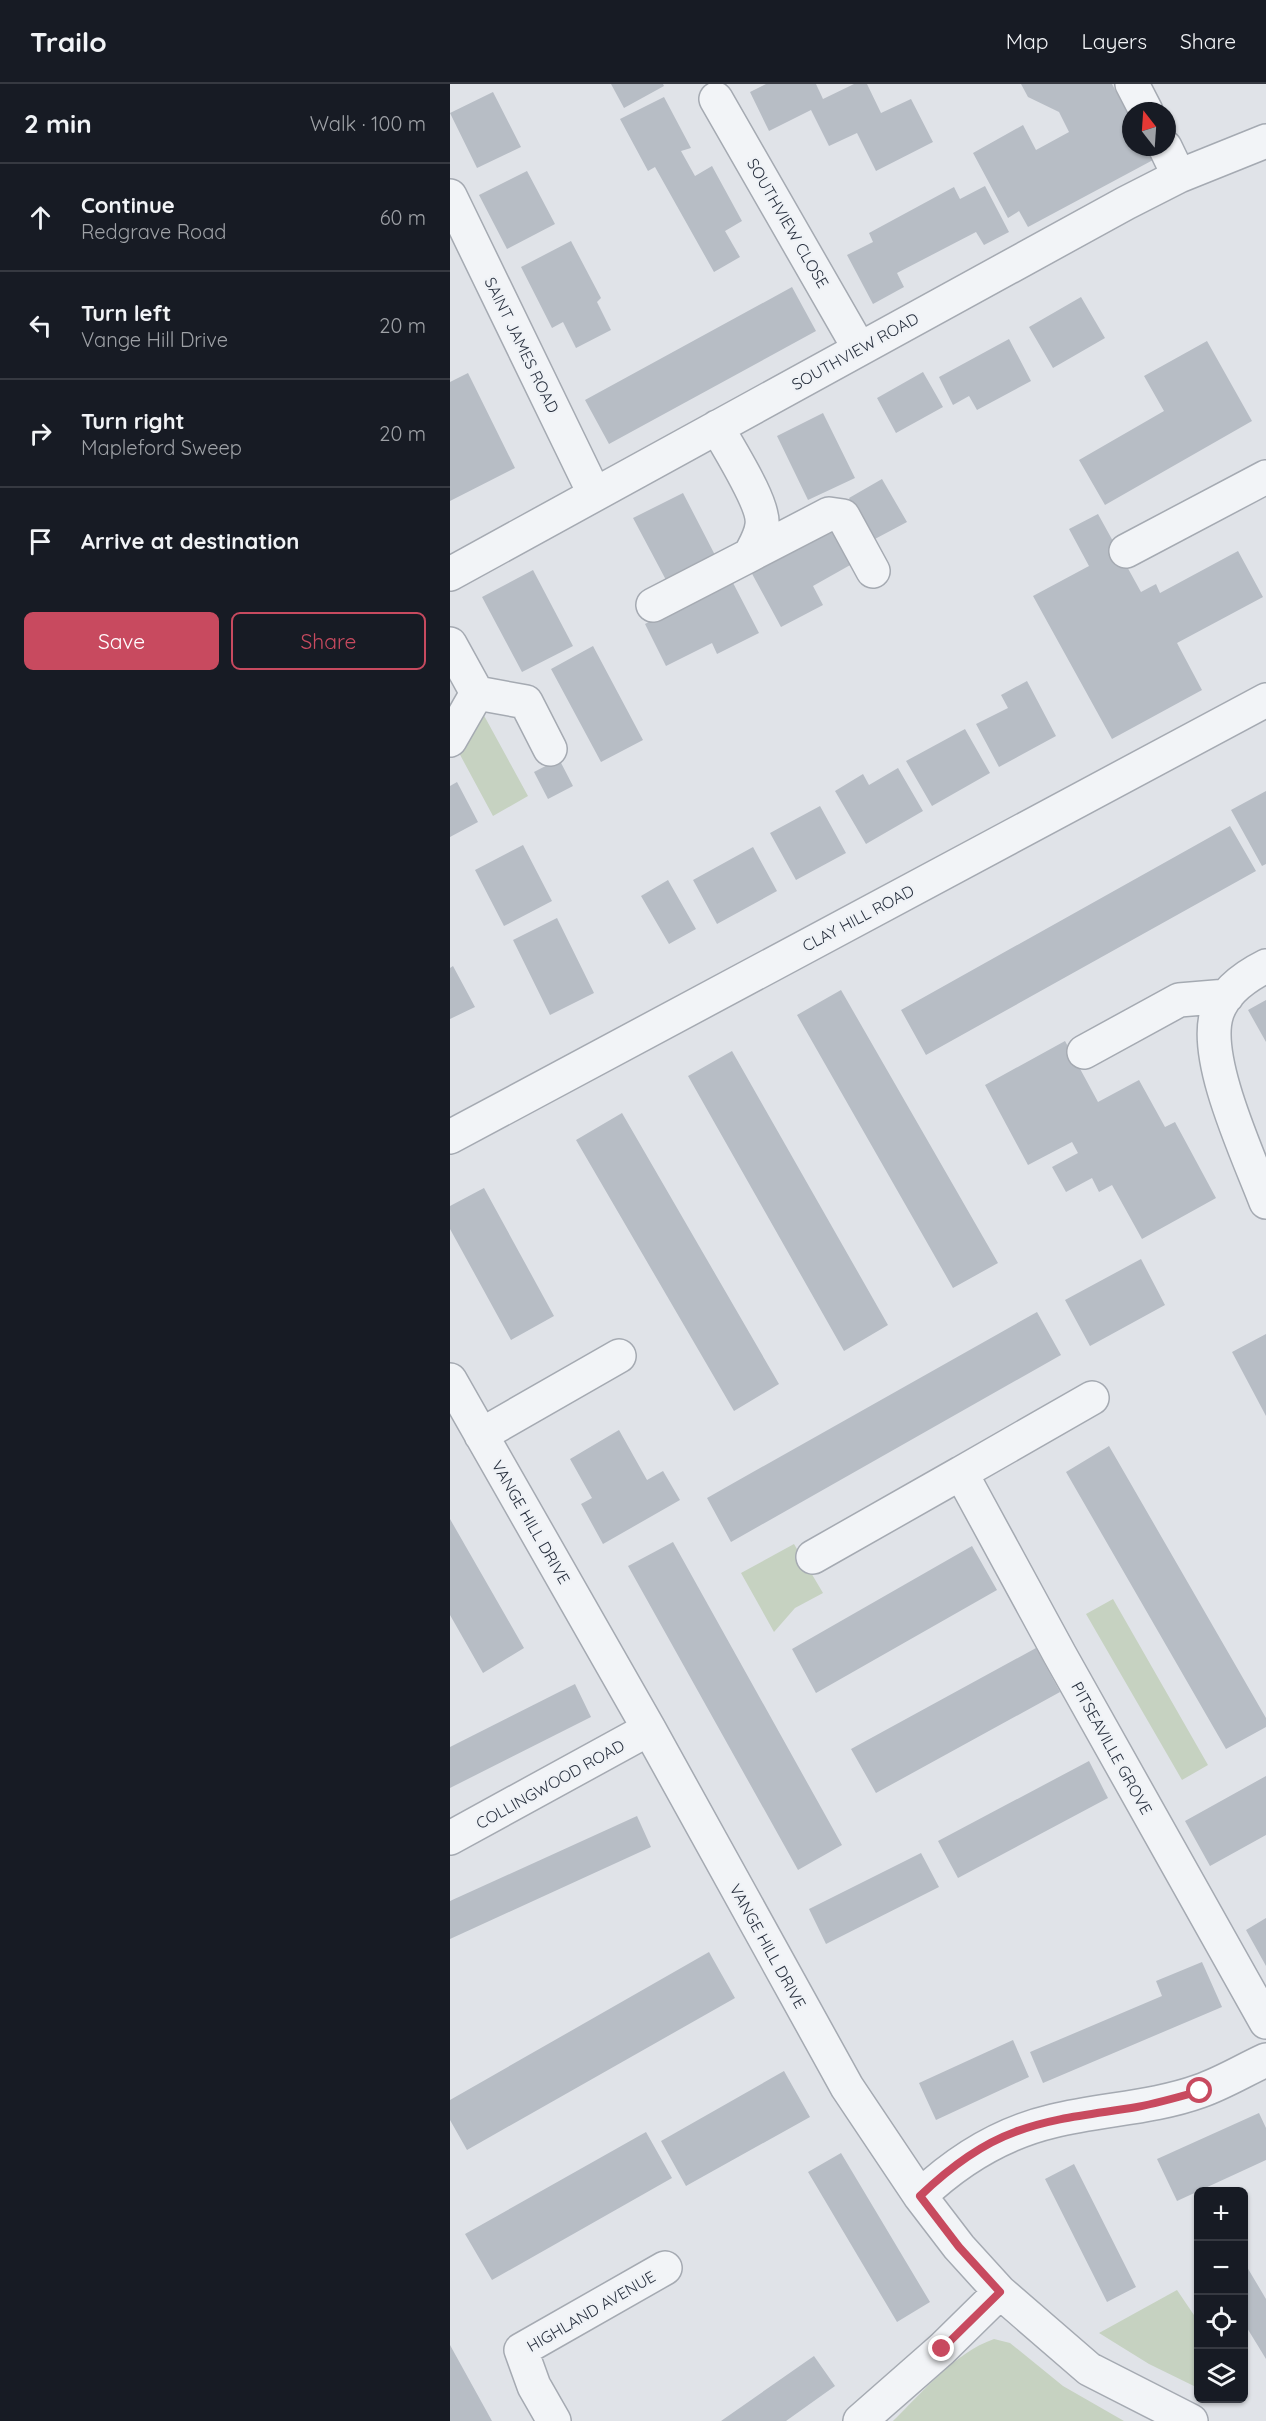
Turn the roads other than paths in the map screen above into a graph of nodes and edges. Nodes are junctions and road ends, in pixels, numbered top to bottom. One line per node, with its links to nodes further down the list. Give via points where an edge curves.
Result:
1 (1132, 84): 3 (street)
2 (716, 99): 8 (street, SOUTHVIEW CLOSE)
3 (1141, 102)
4 (1266, 141): 6 (street, SOUTHVIEW ROAD)
5 (1169, 156): 6 (street)
6 (1179, 176): 8 (street, SOUTHVIEW ROAD)
7 (450, 196): 11 (street, SAINT JAMES ROAD)
8 (859, 348): 9 (street, SOUTHVIEW ROAD)
9 (717, 427): 11 (street, SOUTHVIEW ROAD); 13 (street, via 760,507 763,523)
10 (1264, 482): 12 (street)
11 (594, 493): 15 (street, SOUTHVIEW ROAD)
12 (1126, 551)
13 (750, 555): 14 (street, via 829,514 843,516); 16 (street)
14 (873, 571)
15 (450, 574)
16 (653, 605)
17 (450, 644): 18 (street)
18 (477, 693): 20 (street); 21 (street, via 526,702)
19 (1266, 700): 25 (street, CLAY HILL ROAD)
20 (450, 740)
21 (550, 750)
22 (1266, 966): 23 (street, via 1250,974)
23 (1227, 996): 24 (street, via 1179,1000); 26 (street, via 1213,1032 1215,1055)
24 (1084, 1052)
25 (450, 1137)
26 (1266, 1202)
27 (619, 1356): 30 (street)
28 (450, 1380): 30 (street, VANGE HILL DRIVE)
29 (1092, 1398): 31 (street)
30 (481, 1435): 33 (street, VANGE HILL DRIVE)
31 (961, 1473): 32 (street); 35 (street, PITSEAVILLE GROVE)
32 (813, 1557)
33 (650, 1729): 34 (street, COLLINGWOOD ROAD); 37 (street, VANGE HILL DRIVE, via 847,2087)
34 (450, 1838)
35 (1266, 2022)
36 (1266, 2060): 37 (street, via 1200,2091 1140,2106 1053,2120 1014,2132 970,2155)
37 (920, 2196): 39 (street, VANGE HILL DRIVE)
38 (665, 2268): 40 (street, HIGHLAND AVENUE, via 521,2350 534,2386)
39 (1000, 2292): 41 (street); 42 (street, VANGE HILL DRIVE, via 1089,2369)
40 (554, 2421)
41 (860, 2421)
42 (1191, 2421)

